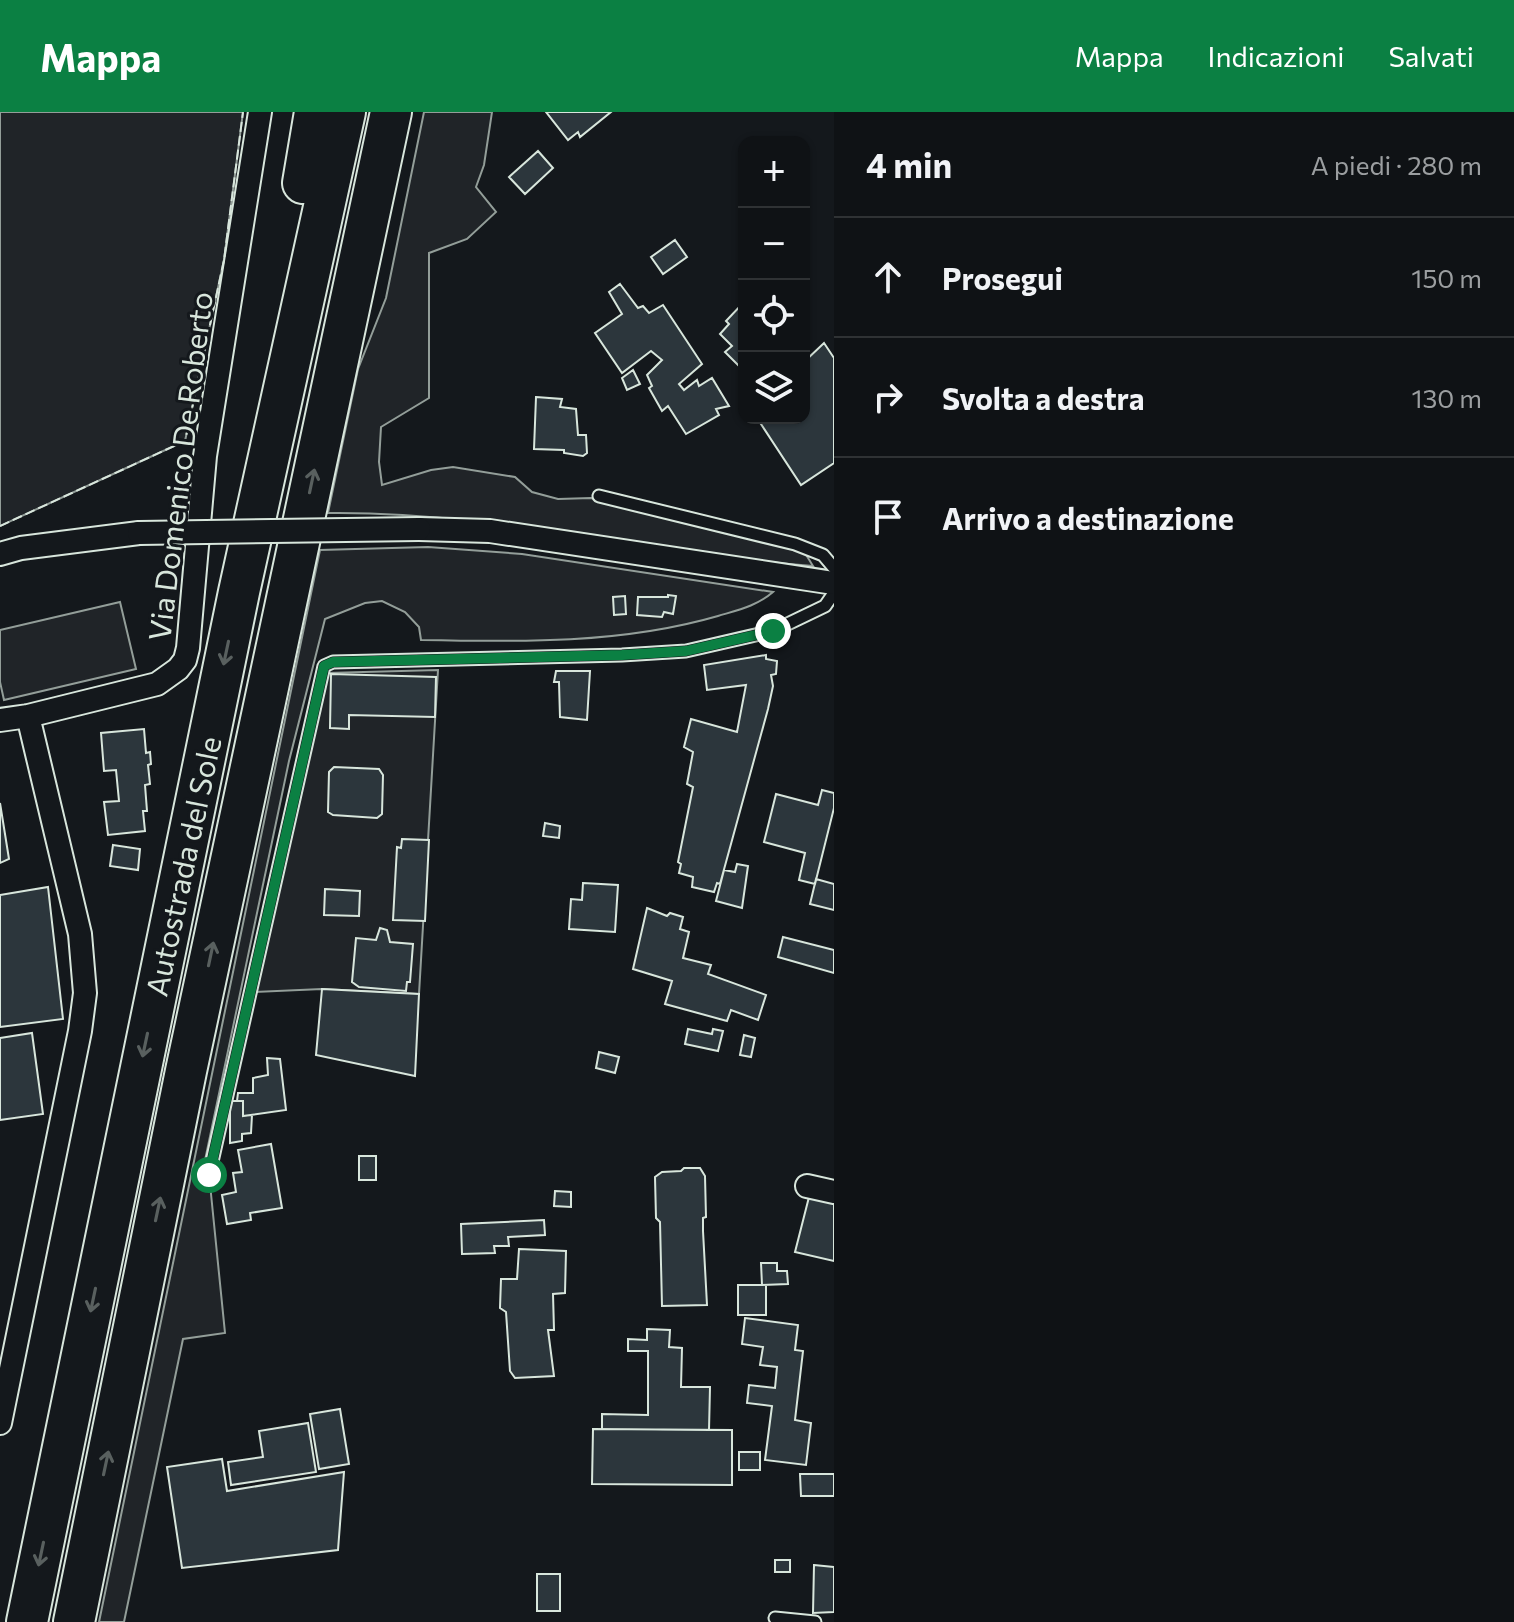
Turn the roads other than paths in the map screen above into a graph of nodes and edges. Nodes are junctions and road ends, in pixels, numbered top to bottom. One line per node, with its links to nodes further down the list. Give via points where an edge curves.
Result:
1 (260, 112): 11 (street, Via Domenico De Roberto, via 205,456 185,660 157,684)
2 (315, 112): 9 (highway)
3 (345, 112): 9 (highway, Autostrada del Sole)
4 (393, 112): 19 (highway, Autostrada del Sole, one-way to 4)
5 (599, 496): 7 (lane, via 795,544 823,555)
6 (0, 554): 8 (street, bridge, via 139,533 490,531)
7 (834, 568)
8 (834, 583)
9 (239, 592): 18 (highway, Autostrada del Sole, one-way to 18)
10 (834, 593): 13 (lane, via 825,606 773,631 686,651 324,666)
11 (28, 716): 12 (street, Via Domenico De Roberto); 16 (street, via 80,934 85,993)
12 (0, 720)
13 (209, 1175)
14 (807, 1186): 15 (street)
15 (834, 1192)
16 (0, 1423)
17 (775, 1618): 20 (lane)
18 (27, 1622)
19 (74, 1622)
20 (815, 1622)

